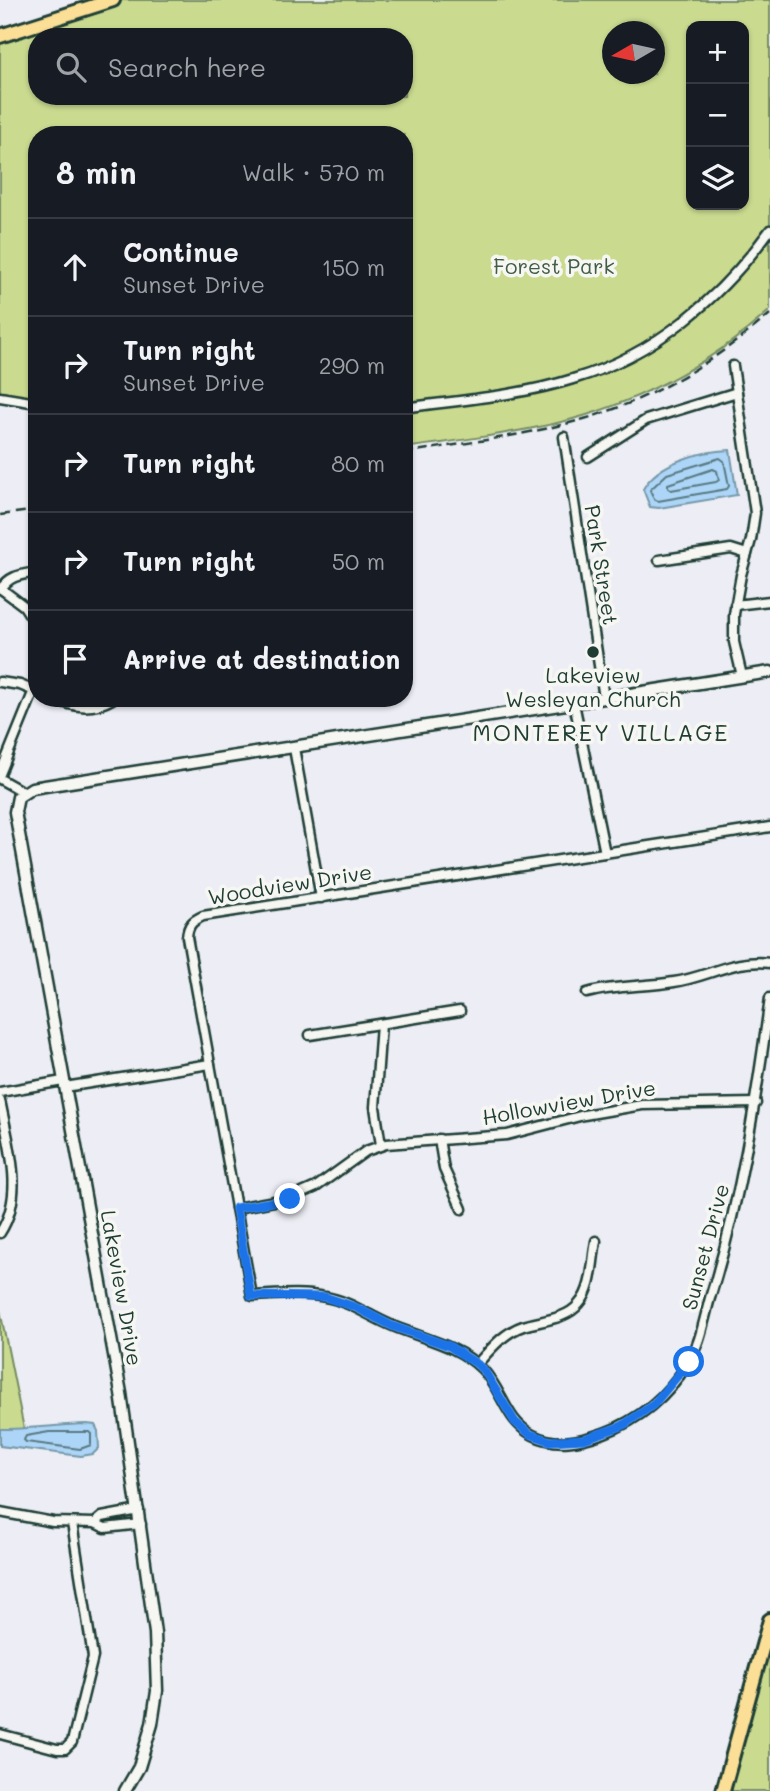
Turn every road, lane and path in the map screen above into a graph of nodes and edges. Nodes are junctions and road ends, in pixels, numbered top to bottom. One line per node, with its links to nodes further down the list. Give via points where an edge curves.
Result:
1 (113, 0): 2 (main road)
2 (0, 36)
3 (770, 230): 8 (street, via 741,270 704,304 658,340 613,365 548,386)
4 (733, 366): 5 (street)
5 (737, 392): 10 (street, via 646,420); 11 (street, via 755,513)
6 (0, 397): 7 (street)
7 (28, 402)
8 (413, 407)
9 (564, 437): 22 (street, Park Street)
10 (588, 457)
11 (747, 554): 12 (street, via 732,549); 16 (street)
12 (659, 560)
13 (28, 574): 14 (street, via 13,576)
14 (0, 588): 17 (street)
15 (770, 601): 16 (street)
16 (735, 605): 19 (street, via 734,642)
17 (28, 612)
18 (770, 672): 19 (street)
19 (743, 676): 22 (street)
20 (0, 682): 21 (street)
21 (28, 686)
22 (604, 698): 23 (street)
23 (574, 703): 25 (street); 29 (street)
24 (28, 707): 26 (street)
25 (294, 748): 27 (street); 30 (street)
26 (0, 777): 27 (street)
27 (23, 792): 38 (street, Lakeview Drive, via 15,813)
28 (770, 827): 29 (street, Woodview Drive)
29 (605, 853): 30 (street, Woodview Drive)
30 (321, 898): 37 (street, Woodview Drive, via 203,916 190,925 187,937)
31 (770, 963): 32 (street, via 737,963 685,980)
32 (587, 993)
33 (770, 998): 41 (street, Sunset Drive)
34 (460, 1011): 35 (street)
35 (382, 1024): 36 (street); 43 (street, via 375,1107)
36 (310, 1035)
37 (210, 1064): 38 (street); 44 (street, Woodview Drive)
38 (64, 1084): 39 (street); 50 (street, Lakeview Drive)
39 (0, 1092)
40 (0, 1100): 46 (street, via 15,1192)
41 (756, 1103): 42 (street, Hollowview Drive, via 642,1105 507,1135); 49 (street, Sunset Drive, via 737,1203 699,1339 689,1362 653,1405 601,1434 550,1441 515,1422)
42 (439, 1139): 43 (street, Hollowview Drive); 45 (street, via 444,1169)
43 (381, 1145): 44 (street, Hollowview Drive, via 290,1199)
44 (236, 1208): 48 (street, Woodview Drive)
45 (462, 1209)
46 (0, 1233)
47 (596, 1241): 49 (street, via 587,1291 579,1304 562,1316 509,1333)
48 (251, 1296): 49 (street, Sunset Drive, via 304,1295 340,1301 449,1346)
49 (477, 1364)
50 (139, 1510): 52 (street, via 102,1517); 54 (street, Lakeview Drive)
51 (0, 1512): 53 (street)
52 (95, 1523): 53 (street); 54 (street, via 105,1528)
53 (72, 1524): 56 (street, via 93,1657 72,1742 57,1749)
54 (141, 1524): 57 (street, Lakeview Drive, via 155,1633 157,1692 144,1754)
55 (770, 1620): 58 (main road)
56 (0, 1734)
57 (125, 1791)
58 (723, 1791)

